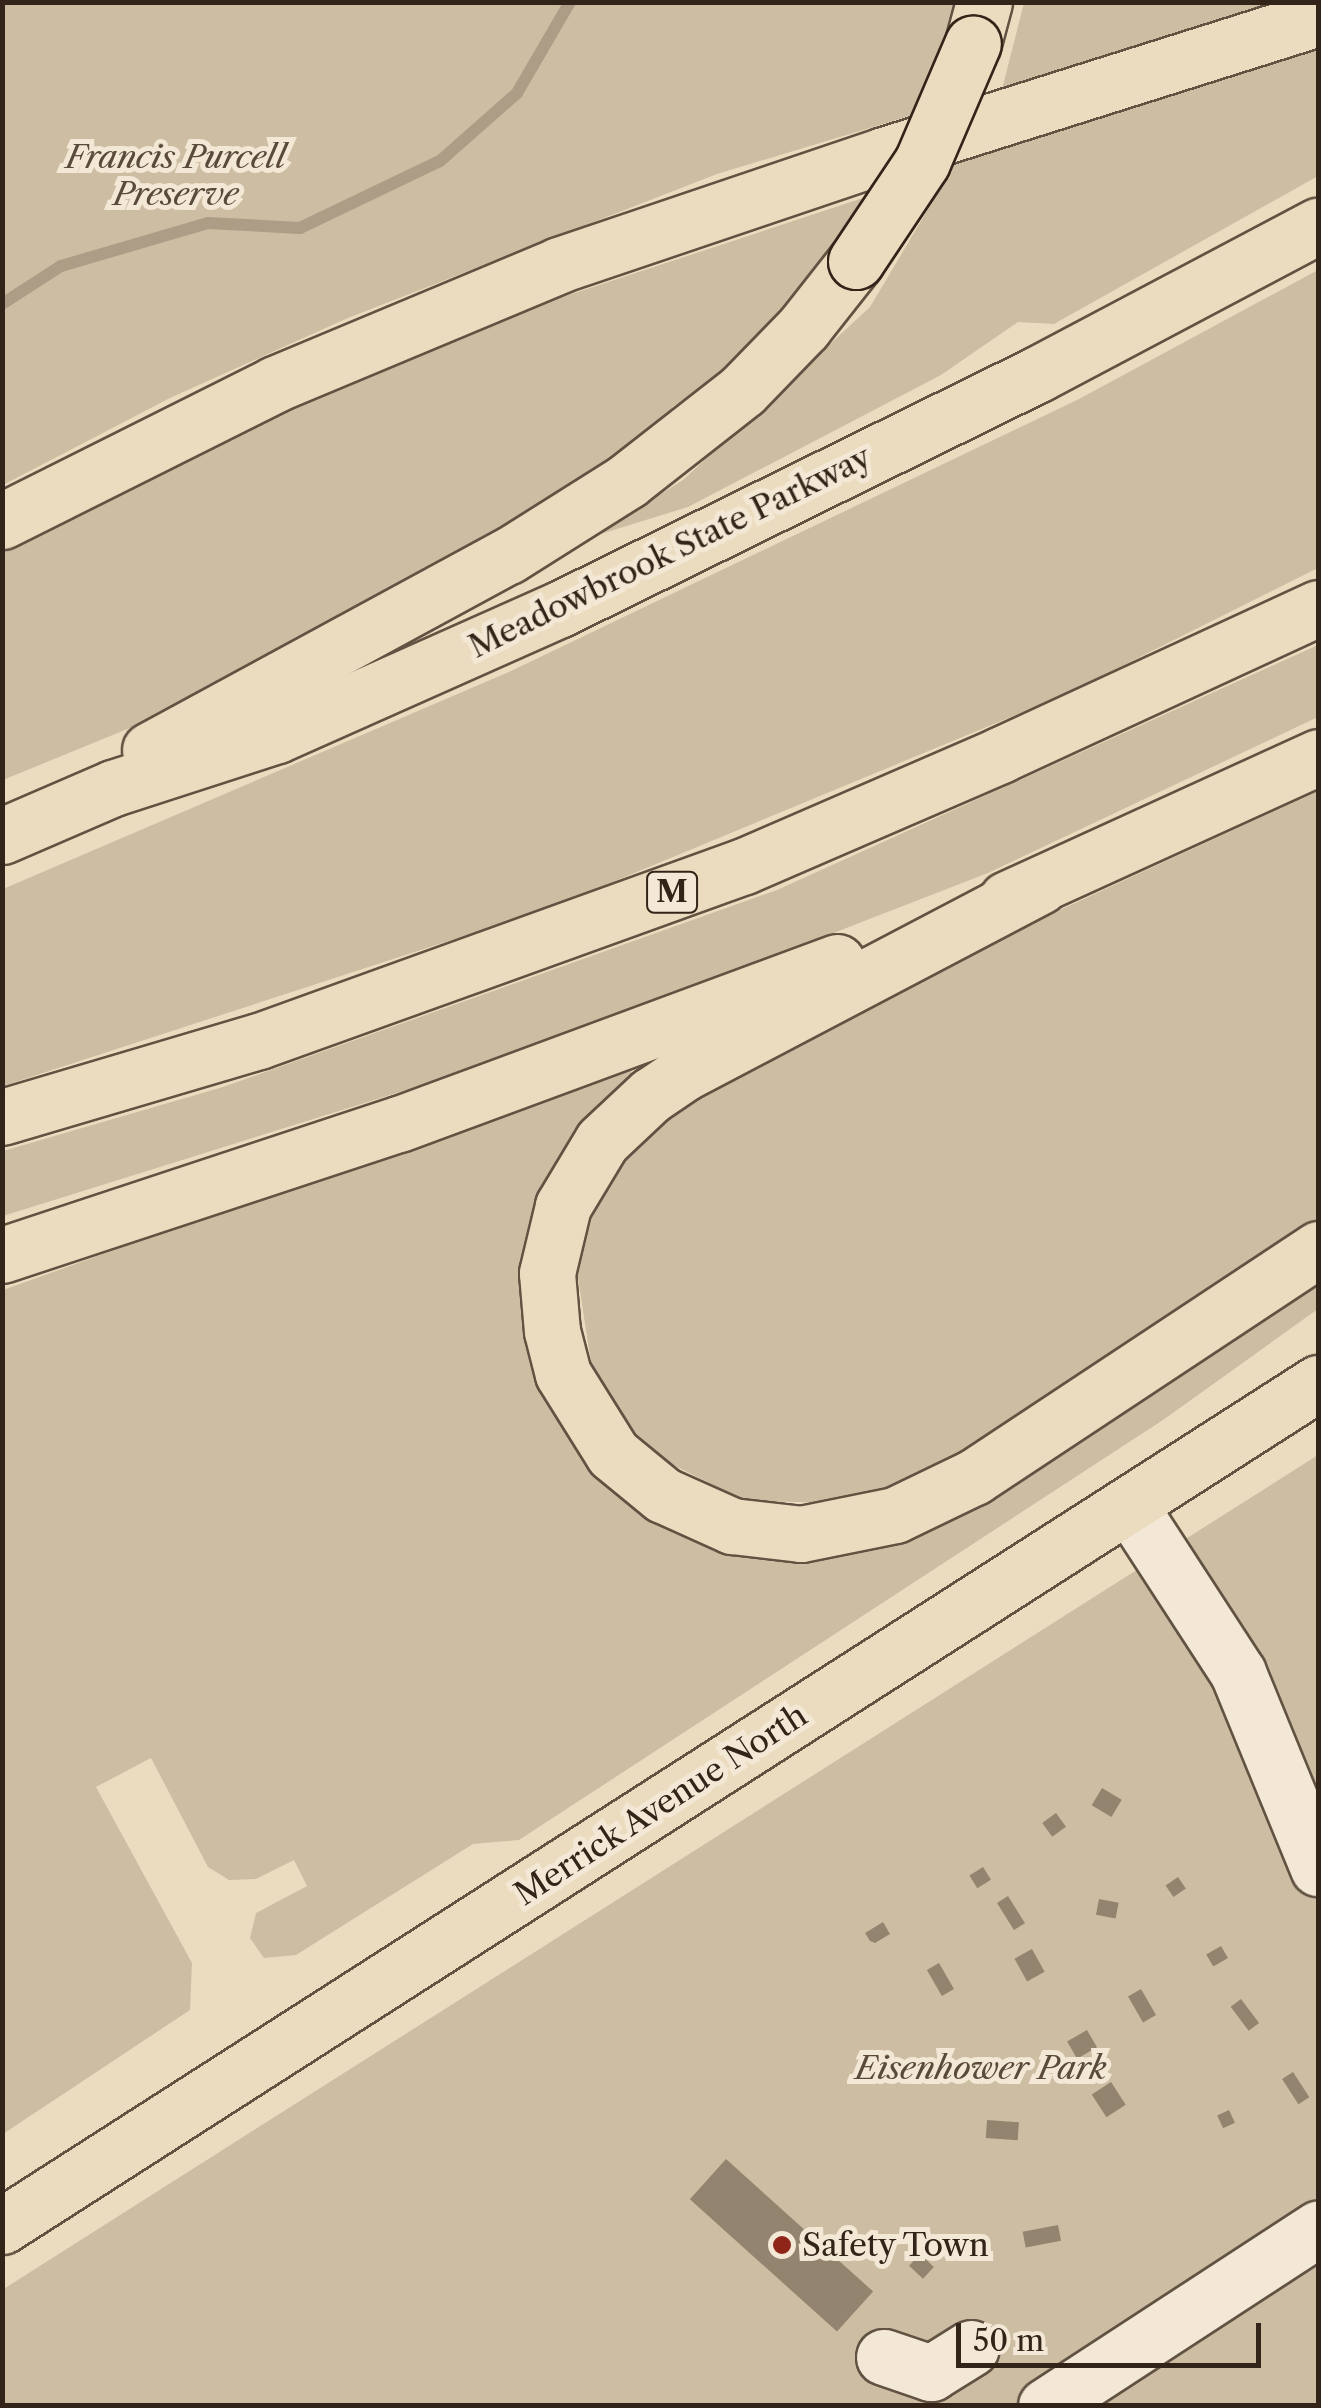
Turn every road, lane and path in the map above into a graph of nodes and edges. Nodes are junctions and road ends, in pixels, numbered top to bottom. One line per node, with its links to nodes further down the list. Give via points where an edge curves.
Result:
1 (1318, 18): 4 (main road, via 560,264 275,384)
2 (979, 23): 7 (main road, bridge, via 922,162 856,261 743,390 627,481 508,556)
3 (1318, 226): 7 (main road, Meadowbrook State Parkway, via 1038,374 560,609 276,735 114,788)
4 (2, 521)
5 (1318, 608): 9 (main road, M, via 744,866 260,1041)
6 (1318, 758): 8 (main road)
7 (12, 832)
8 (1040, 886): 10 (main road, via 684,1073 651,1094 602,1142 564,1206 548,1273 563,1374 612,1454 663,1495 732,1526 801,1534 895,1515 974,1476); 11 (main road, via 399,1124)
9 (2, 1117)
10 (1318, 1249)
11 (2, 1256)
12 (1318, 1365): 14 (main road)
13 (1318, 1383): 14 (main road, Merrick Avenue North)
14 (1272, 1414): 15 (main road, Merrick Avenue North)
15 (1129, 1505): 16 (lane, via 1238,1673); 17 (main road, Merrick Avenue North)
16 (1318, 1868)
17 (2, 2226)
18 (1318, 2229): 21 (lane)
19 (971, 2348): 20 (lane, via 931,2373)
20 (884, 2357)
21 (1056, 2403)

